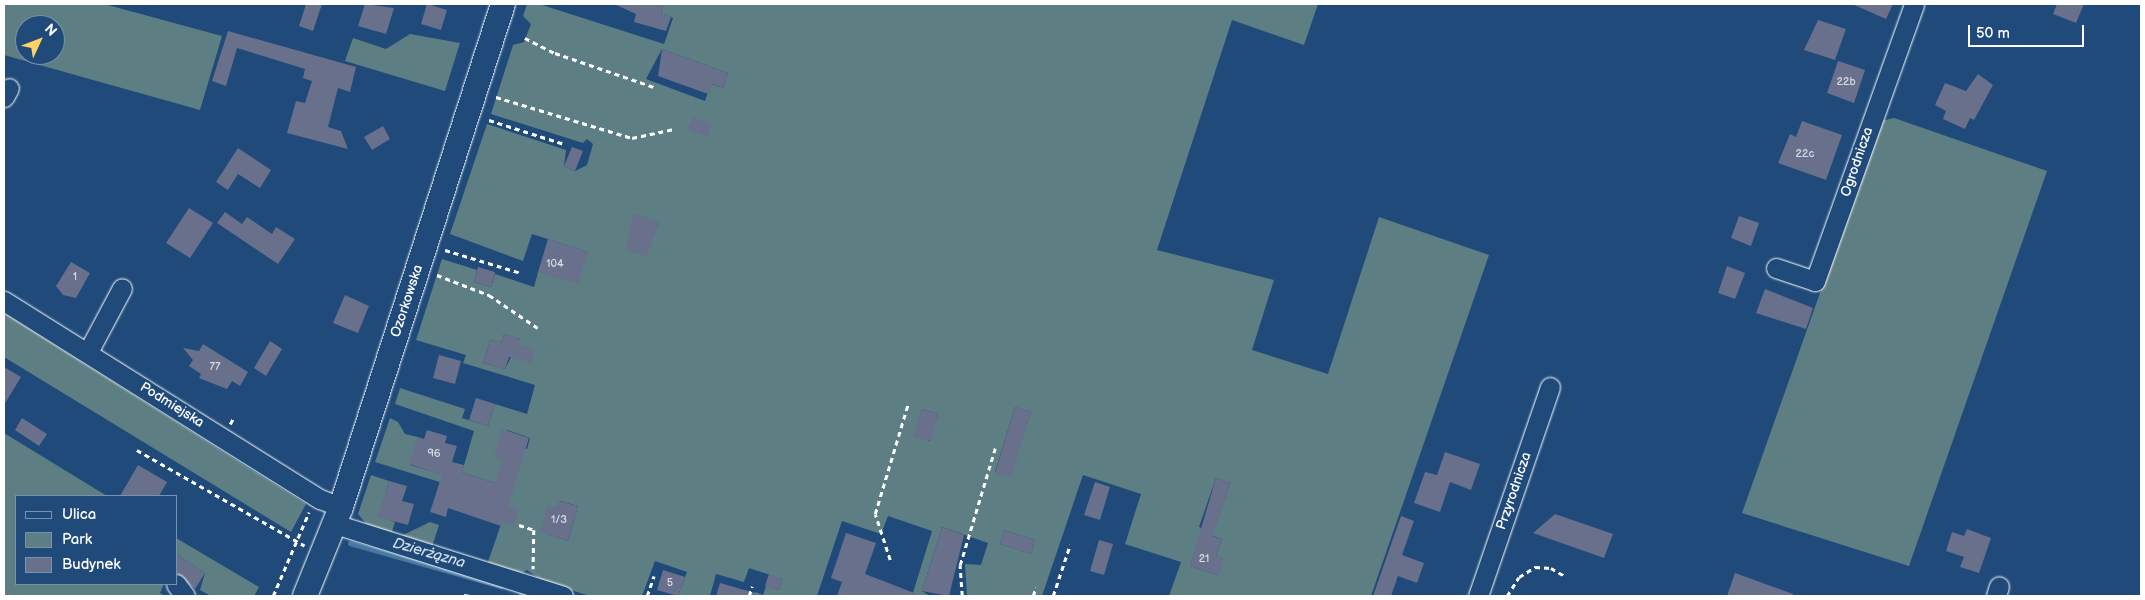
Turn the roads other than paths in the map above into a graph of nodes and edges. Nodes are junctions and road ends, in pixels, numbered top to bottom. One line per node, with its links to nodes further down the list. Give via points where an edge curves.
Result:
1 (503, 4): 8 (main road, Ozorkowska)
2 (1914, 4): 3 (street, Ogrodnicza, via 1815,281)
3 (1776, 268)
4 (122, 288): 6 (street)
5 (4, 301): 6 (street, Podmiejska)
6 (88, 352): 8 (street, Podmiejska, via 314,495)
7 (1550, 386): 13 (street, Przyrodnicza)
8 (338, 515): 11 (main road, Ozorkowska); 12 (street)
9 (177, 585): 10 (street)
10 (185, 596)
11 (305, 596)
12 (563, 596)
13 (1478, 596)

